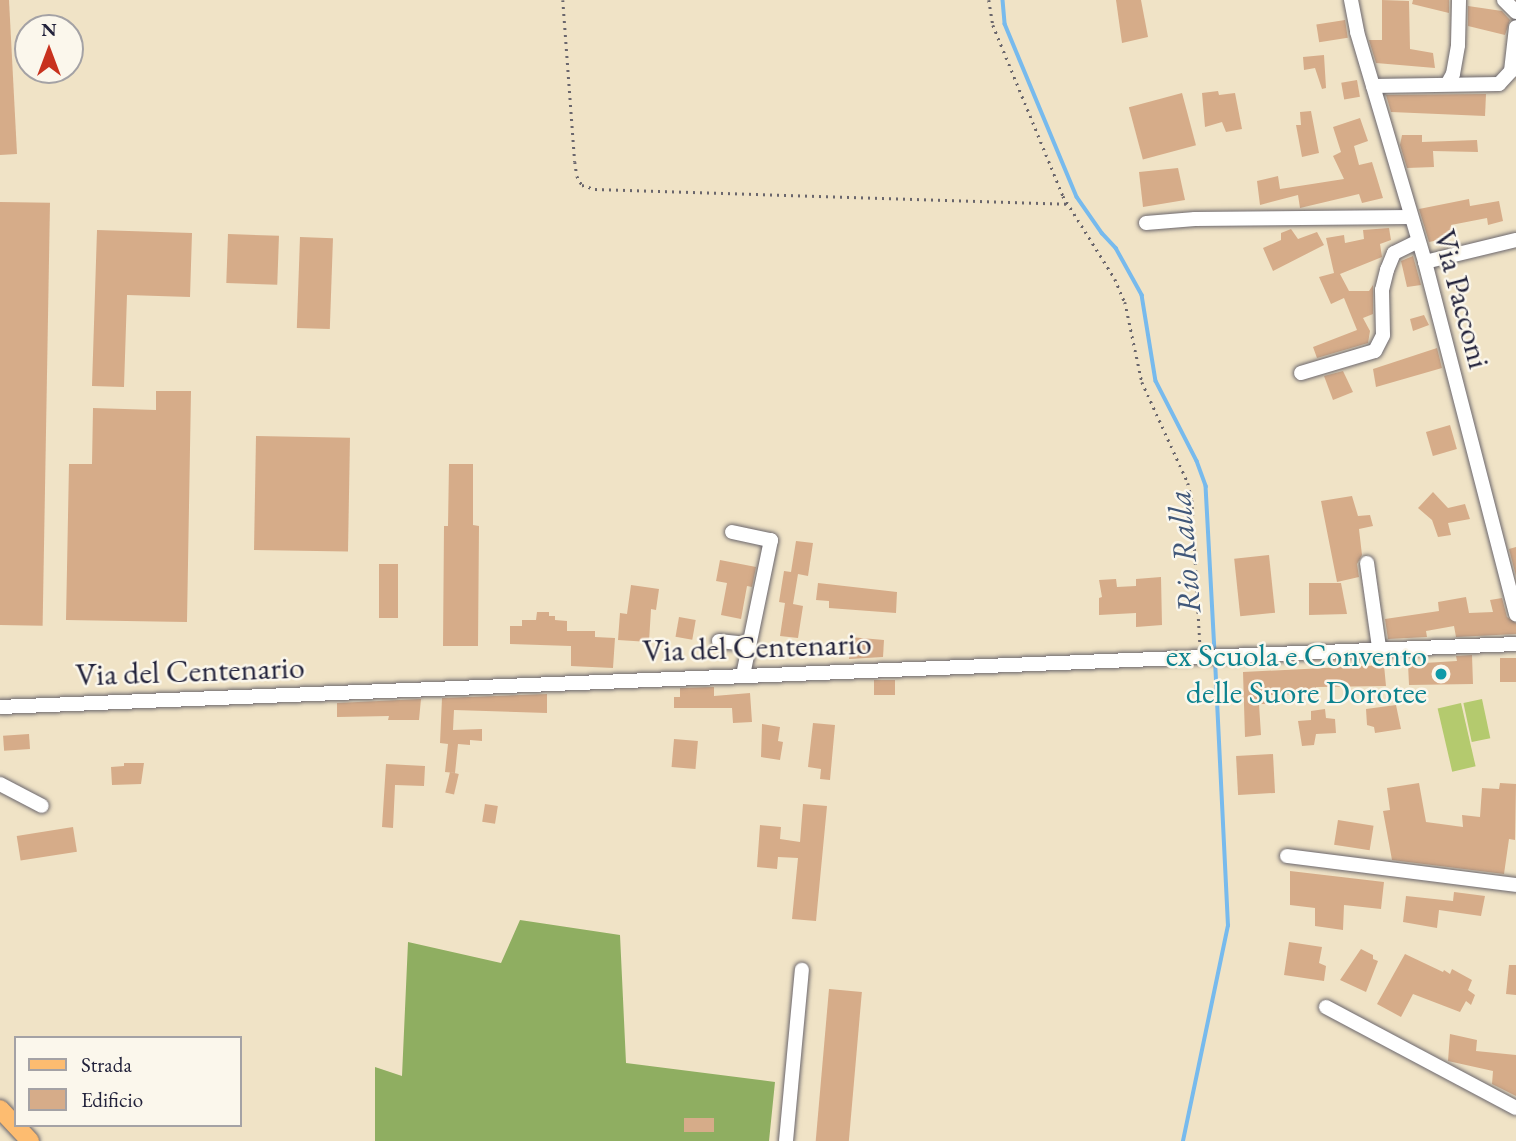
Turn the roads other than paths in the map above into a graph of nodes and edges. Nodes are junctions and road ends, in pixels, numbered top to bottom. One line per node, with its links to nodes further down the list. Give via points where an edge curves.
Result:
1 (1351, 0): 7 (street, Via Pacconi)
2 (1459, 0): 6 (street, via 1458,45 1454,74)
3 (1504, 0): 4 (street)
4 (1516, 12)
5 (1516, 27): 6 (street, via 1506,80 1499,84)
6 (1448, 83): 7 (street)
7 (1373, 86): 8 (street, Via Pacconi)
8 (1410, 217): 9 (street); 11 (street, Via Pacconi)
9 (1146, 223)
10 (1516, 240): 12 (street)
11 (1417, 242): 12 (street, Via Pacconi); 13 (street, via 1394,253 1387,270 1382,290 1383,335 1375,351)
12 (1424, 262): 16 (street, Via Pacconi)
13 (1301, 373)
14 (732, 532): 18 (street, via 771,540)
15 (1367, 563): 20 (street)
16 (1516, 614)
17 (719, 641): 18 (street)
18 (749, 644): 21 (street)
19 (1516, 644): 20 (street, Via del Centenario)
20 (1379, 647): 21 (street, Via del Centenario)
21 (743, 675): 22 (street, Via del Centenario)
22 (0, 707)
23 (0, 784): 24 (street)
24 (42, 806)
25 (1287, 856): 26 (street)
26 (1516, 885)
27 (802, 970): 34 (street)
28 (1326, 1007): 29 (street)
29 (1516, 1108)
30 (0, 1109): 31 (main road)
31 (14, 1124)
32 (17, 1127): 33 (main road)
33 (30, 1141)
34 (786, 1141)

